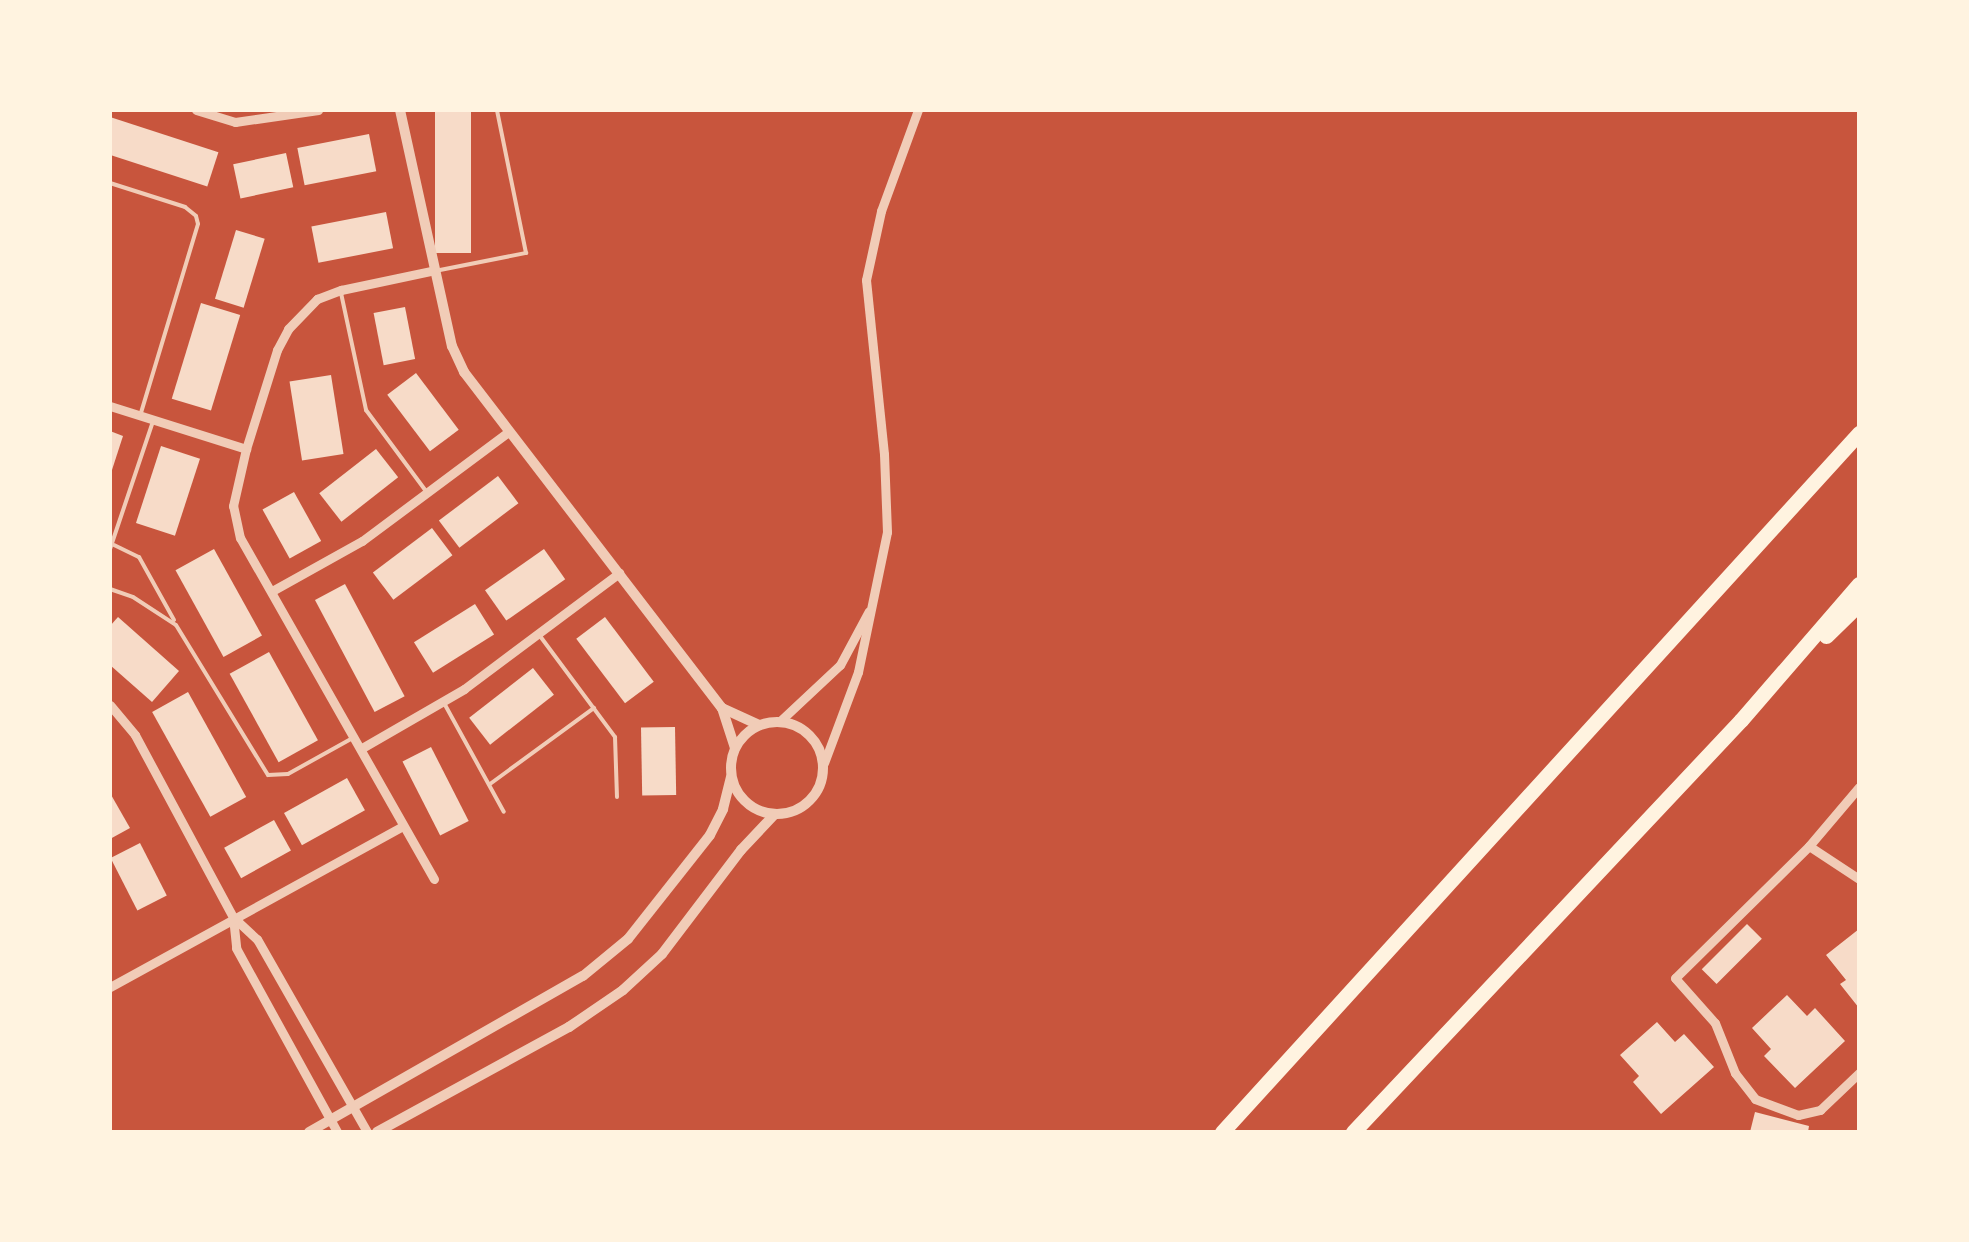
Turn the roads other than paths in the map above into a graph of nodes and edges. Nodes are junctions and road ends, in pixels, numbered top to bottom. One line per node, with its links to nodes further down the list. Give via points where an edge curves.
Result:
1 (196, 110): 2 (street, via 235,122)
2 (313, 110)
3 (400, 110): 7 (street)
4 (497, 110): 7 (lane, via 526,253)
5 (918, 110): 21 (street, via 881,211 866,280 886,512)
6 (110, 183): 10 (lane, via 185,207 198,224)
7 (435, 270): 8 (street); 12 (street, via 452,346)
8 (341, 290): 14 (street, via 317,300 288,329); 15 (lane, via 366,410)
9 (110, 406): 10 (street)
10 (140, 416): 11 (street)
11 (153, 420): 14 (street); 16 (lane)
12 (508, 432): 15 (street); 17 (street)
13 (1859, 433): 55 (highway)
14 (246, 449): 20 (street, via 235,488 237,527)
15 (426, 491): 20 (street, via 352,548)
16 (111, 547): 23 (lane, via 138,557)
17 (619, 573): 24 (street); 28 (street)
18 (1859, 584): 29 (highway)
19 (110, 589): 23 (lane)
20 (272, 591): 32 (street)
21 (875, 600): 30 (street, via 840,665); 35 (street, via 858,672)
22 (1859, 604): 29 (highway)
23 (176, 625): 32 (lane, via 268,775 288,774)
24 (540, 636): 25 (street); 27 (lane)
25 (444, 703): 33 (street); 37 (lane)
26 (110, 705): 46 (street, via 135,735)
27 (594, 708): 37 (lane); 39 (lane, via 615,737)
28 (722, 708): 31 (street); 34 (street)
29 (1741, 720): 56 (highway)
30 (780, 722): 31 (street); 35 (street, via 814,739)
31 (759, 725): 34 (street)
32 (356, 737): 33 (street)
33 (362, 748): 42 (street)
34 (735, 748): 36 (street)
35 (824, 764): 41 (street, via 808,803)
36 (731, 776): 41 (street, via 746,803); 49 (street, via 710,835 628,938 583,976)
37 (490, 784): 40 (lane)
38 (1859, 788): 43 (street)
39 (617, 796)
40 (504, 812)
41 (774, 815): 54 (street, via 662,954 623,990)
42 (403, 826): 44 (street); 46 (street)
43 (1810, 846): 45 (street); 48 (street, via 1676,978 1714,1023 1754,1099 1798,1115 1820,1110)
44 (434, 878)
45 (1859, 879)
46 (232, 916): 47 (street); 49 (street, via 257,939); 50 (street, via 236,948)
47 (110, 987)
48 (1859, 1073)
49 (352, 1107): 50 (street); 53 (street)
50 (330, 1120): 51 (street); 52 (street)
51 (309, 1132)
52 (338, 1132)
53 (367, 1132)
54 (377, 1132)
55 (1222, 1132)
56 (1353, 1132)

